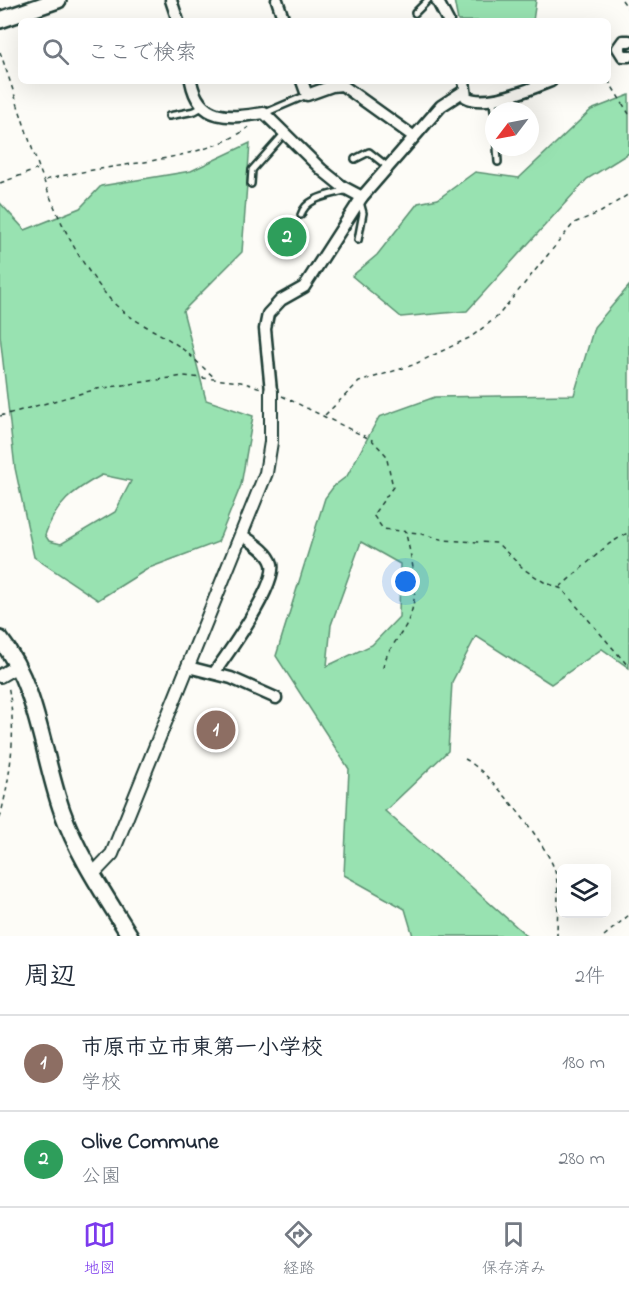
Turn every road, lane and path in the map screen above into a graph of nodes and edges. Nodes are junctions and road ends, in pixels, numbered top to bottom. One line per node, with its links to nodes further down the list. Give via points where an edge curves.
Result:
1 (58, 0): 12 (main road)
2 (171, 0): 9 (street)
3 (277, 0): 10 (street)
4 (429, 0): 8 (lane)
5 (622, 0): 7 (path)
6 (441, 2): 11 (street)
7 (629, 10)
8 (415, 13)
9 (176, 18)
10 (283, 18)
11 (446, 18)
12 (0, 20)
13 (629, 41): 15 (street, via 620,42)
14 (0, 52): 34 (path)
15 (618, 54)
16 (192, 84): 24 (street)
17 (303, 84): 21 (street)
18 (544, 84): 22 (street)
19 (610, 84): 26 (path)
20 (464, 86): 23 (street, via 471,100); 29 (street)
21 (306, 95): 25 (lane); 29 (street, via 342,86)
22 (503, 102)
23 (485, 104)
24 (204, 106): 25 (street, via 225,118); 27 (lane)
25 (264, 113): 28 (street); 35 (path, via 238,135 209,148)
26 (629, 114)
27 (168, 116)
28 (284, 134): 37 (lane, via 251,172); 38 (street)
29 (413, 136): 33 (street)
30 (498, 156): 32 (lane)
31 (355, 159): 33 (lane, via 369,152)
32 (498, 162)
33 (388, 166): 40 (street)
34 (41, 168): 35 (path); 36 (path)
35 (45, 180): 43 (path, via 69,242 110,299 137,322 180,347)
36 (0, 183)
37 (251, 184)
38 (348, 190): 40 (street); 41 (lane, via 309,202)
39 (629, 194): 46 (path, via 574,223 497,317 471,337 413,365 359,381)
40 (361, 200): 42 (lane); 44 (street, via 304,287 281,300 268,314 265,328)
41 (301, 215)
42 (358, 240)
43 (216, 379): 44 (path); 45 (path, via 184,376 97,389)
44 (271, 391): 46 (path); 49 (street, via 271,442 266,473)
45 (0, 416)
46 (324, 416): 48 (path, via 372,440 386,455 393,487 378,506 374,519 382,529)
47 (629, 532): 50 (path, via 609,544)
48 (405, 533): 50 (path, via 497,543 525,570); 55 (path, via 416,576 414,602)
49 (242, 535): 53 (street); 56 (street, via 269,558 272,571 254,614)
50 (560, 588): 54 (path)
51 (0, 639): 52 (main road)
52 (17, 666): 57 (street); 61 (main road, via 62,810)
53 (188, 667): 56 (street); 61 (street, via 112,854)
54 (629, 667)
55 (383, 668)
56 (214, 673): 58 (street)
57 (3, 677): 60 (path, via 14,720 9,784)
58 (276, 698)
59 (465, 759): 64 (path, via 482,770 520,814 554,867)
60 (0, 818)
61 (92, 875): 63 (main road)
62 (629, 915): 65 (path)
63 (130, 936)
64 (557, 936)
65 (604, 936)

